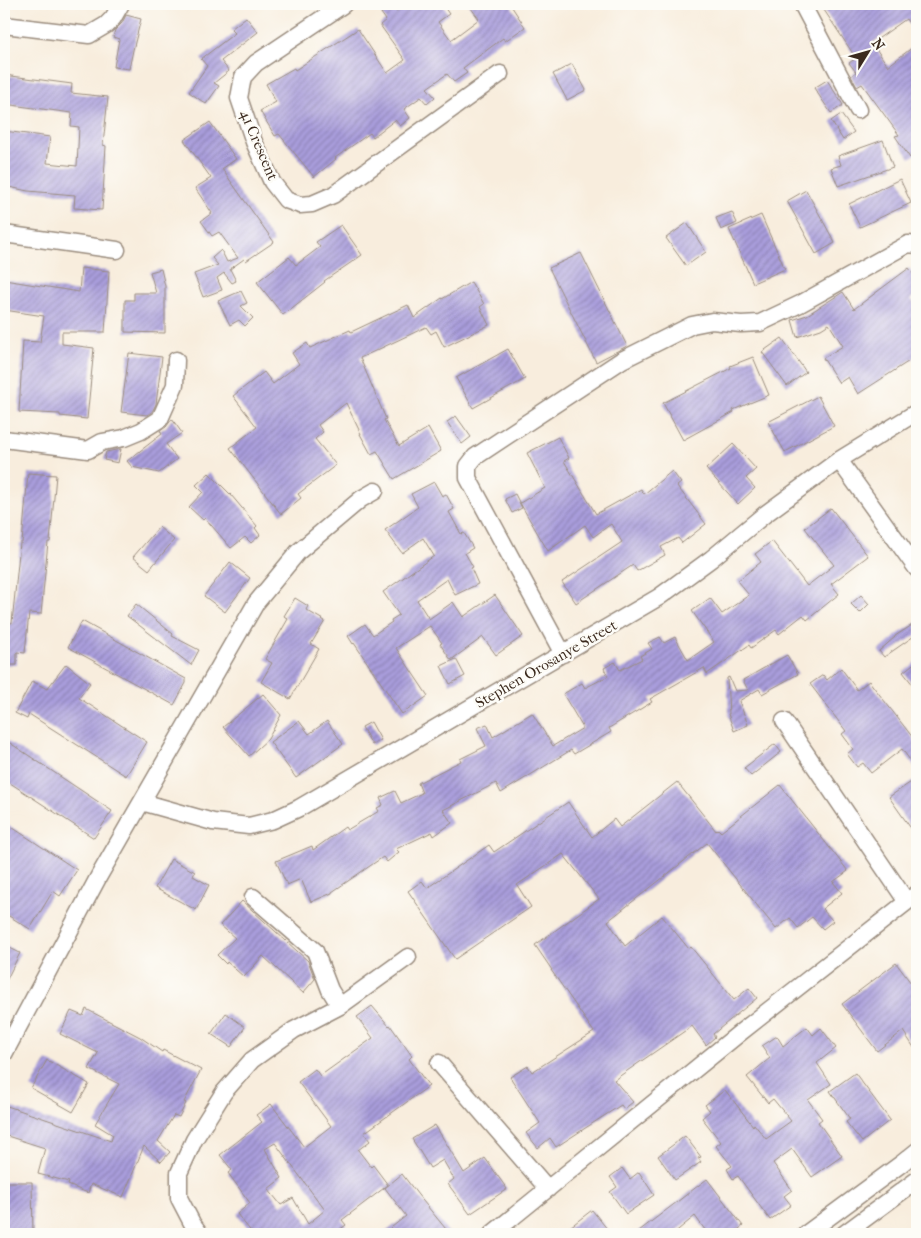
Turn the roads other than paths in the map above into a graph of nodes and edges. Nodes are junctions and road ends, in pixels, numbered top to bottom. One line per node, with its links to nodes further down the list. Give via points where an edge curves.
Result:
1 (121, 4): 4 (street, via 106,25 89,35)
2 (344, 4): 5 (street, 41 Crescent, via 256,63 243,77 240,98 254,142 272,182 286,200 300,205 312,204 333,195)
3 (802, 4): 6 (street)
4 (4, 25)
5 (500, 74)
6 (858, 110)
7 (4, 234): 9 (street)
8 (917, 245): 16 (street, via 908,244 760,323 712,321 692,325 622,360 475,457 468,466 468,478)
9 (117, 250)
10 (176, 360): 12 (street, via 175,385 160,419 142,431 102,442 88,450)
11 (917, 412): 13 (street, Stephen Orosanye Street)
12 (4, 440)
13 (839, 460): 15 (street); 16 (street, Stephen Orosanye Street, via 659,597)
14 (374, 491): 18 (street, via 298,552 256,604)
15 (917, 569)
16 (563, 654): 18 (street, Stephen Orosanye Street, via 299,808 273,820 249,826 213,822)
17 (784, 721): 20 (street)
18 (142, 802): 23 (street)
19 (253, 897): 22 (street, via 315,951)
20 (912, 898): 27 (street)
21 (408, 957): 22 (street)
22 (340, 1006): 28 (street, via 294,1030 252,1060 224,1092 199,1132 179,1173 179,1198)
23 (4, 1054)
24 (439, 1063): 27 (street)
25 (917, 1151): 30 (street)
26 (917, 1180): 31 (street)
27 (548, 1189): 29 (street)
28 (200, 1234)
29 (492, 1234)
30 (806, 1234)
31 (844, 1234)

